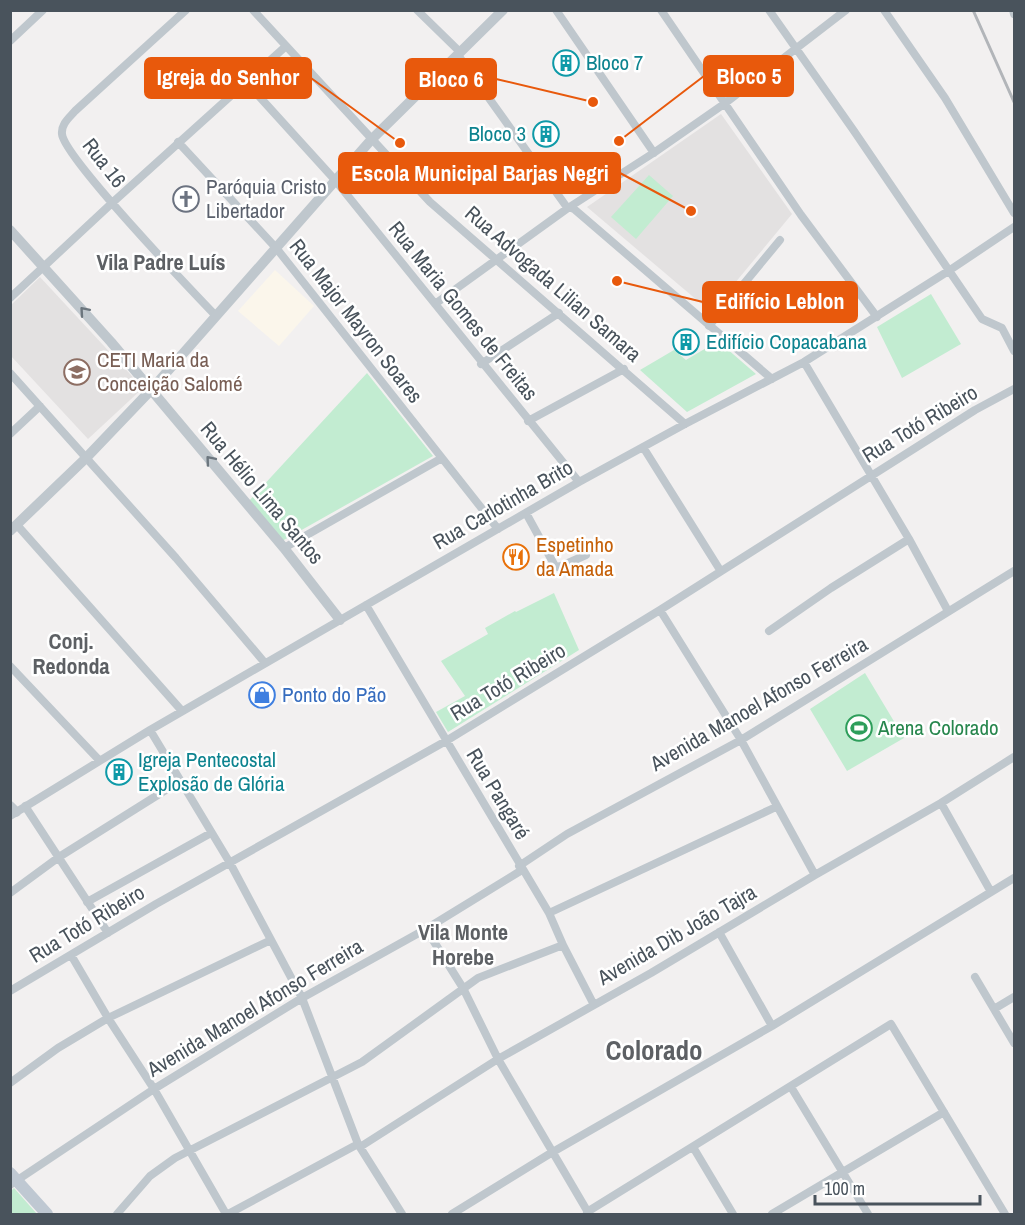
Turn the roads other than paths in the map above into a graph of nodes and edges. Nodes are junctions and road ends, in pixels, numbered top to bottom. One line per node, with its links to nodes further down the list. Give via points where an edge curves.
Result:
1 (43, 10): 11 (street)
2 (186, 10): 21 (street, Rua 16, via 63,126 67,147)
3 (253, 10): 12 (street, Rua Advogada Lilian Samara)
4 (417, 10): 14 (street)
5 (502, 10): 14 (street)
6 (556, 10): 19 (street)
7 (661, 10): 16 (street)
8 (769, 10): 13 (street)
9 (846, 10): 13 (street)
10 (885, 10): 23 (street, via 945,98)
11 (10, 41)
12 (285, 47): 15 (street); 17 (street, Rua Advogada Lilian Samara)
13 (796, 48): 16 (street); 30 (street)
14 (459, 54): 17 (street); 22 (street)
15 (246, 82): 18 (street); 20 (street, Rua Maria Gomes de Freitas)
16 (724, 104): 19 (street); 35 (street)
17 (371, 140): 20 (street); 28 (street, Rua Advogada Lilian Samara, via 430,202)
18 (178, 142): 21 (street); 27 (street, Rua Major Mayron Soares)
19 (654, 153): 22 (street)
20 (335, 180): 27 (street); 32 (street, Rua Maria Gomes de Freitas)
21 (112, 203): 29 (street); 34 (street, Rua 16)
22 (569, 207): 28 (street); 36 (street)
23 (1014, 213)
24 (1014, 227): 30 (street, Rua Carlotinha Brito)
25 (10, 230): 29 (street, Rua Hélio Lima Santos)
26 (780, 240): 36 (street)
27 (277, 249): 34 (street); 51 (street, Rua Major Mayron Soares)
28 (496, 260): 32 (street); 33 (street, Rua Advogada Lilian Samara)
29 (45, 267): 31 (street); 44 (street, Rua Hélio Lima Santos, one-way to 29)
30 (950, 270): 35 (street, Rua Carlotinha Brito); 37 (street, via 982,319 1002,328)
31 (10, 298)
32 (435, 304): 39 (street, Rua Maria Gomes de Freitas)
33 (559, 313): 39 (street); 40 (street, Rua Advogada Lilian Samara)
34 (216, 316): 44 (street)
35 (877, 317): 38 (street, Rua Carlotinha Brito)
36 (709, 326): 42 (street)
37 (1014, 351)
38 (804, 362): 42 (street, Rua Carlotinha Brito); 52 (street)
39 (481, 364): 46 (street, Rua Maria Gomes de Freitas)
40 (624, 369): 46 (street); 47 (street, Rua Advogada Lilian Samara)
41 (10, 373): 45 (street)
42 (772, 379): 47 (street, Rua Carlotinha Brito)
43 (1014, 388): 52 (street, Rua Totó Ribeiro)
44 (151, 390): 50 (street); 58 (street, Rua Hélio Lima Santos, one-way to 44)
45 (40, 406): 48 (street); 50 (street)
46 (528, 421): 53 (street, Rua Maria Gomes de Freitas)
47 (685, 424): 49 (street, Rua Carlotinha Brito)
48 (10, 434)
49 (643, 447): 53 (street, Rua Carlotinha Brito); 60 (street)
50 (86, 458): 55 (street); 67 (street)
51 (442, 458): 56 (street, Rua Major Mayron Soares); 58 (street)
52 (871, 475): 57 (street); 60 (street, Rua Totó Ribeiro)
53 (579, 482): 54 (street, Rua Carlotinha Brito)
54 (526, 513): 56 (street, Rua Carlotinha Brito); 59 (street, via 555,566)
55 (14, 528): 69 (street)
56 (498, 529): 62 (street, Rua Carlotinha Brito)
57 (909, 540): 64 (street); 66 (street)
58 (284, 548): 65 (street, Rua Hélio Lima Santos)
59 (586, 555)
60 (720, 570): 63 (street, Rua Totó Ribeiro)
61 (1014, 571): 64 (street, Avenida Manoel Afonso Ferreira)
62 (366, 605): 65 (street, Rua Carlotinha Brito); 72 (street, Rua Pangaré)
63 (660, 610): 71 (street); 72 (street, Rua Totó Ribeiro)
64 (948, 610): 71 (street, Avenida Manoel Afonso Ferreira)
65 (340, 620): 67 (street, Rua Carlotinha Brito)
66 (769, 631)
67 (265, 663): 69 (street, Rua Carlotinha Brito)
68 (10, 666): 74 (street)
69 (182, 711): 70 (street, Rua Carlotinha Brito)
70 (150, 730): 74 (street, Rua Carlotinha Brito); 75 (street)
71 (741, 740): 77 (street); 82 (street, Avenida Manoel Afonso Ferreira, via 548,845)
72 (446, 741): 81 (street, Rua Totó Ribeiro); 82 (street, Rua Pangaré)
73 (1014, 757): 76 (street, Avenida Dib João Tajra)
74 (99, 760): 78 (street, Rua Carlotinha Brito)
75 (180, 781): 79 (street); 80 (street)
76 (941, 803): 83 (street, Avenida Dib João Tajra); 86 (street)
77 (776, 807): 83 (street); 88 (street)
78 (15, 810): 80 (street)
79 (211, 833): 81 (street); 87 (street)
80 (59, 857): 85 (street); 87 (street)
81 (230, 863): 91 (street, Rua Totó Ribeiro); 92 (street)
82 (521, 868): 88 (street, Rua Pangaré); 89 (street, Avenida Manoel Afonso Ferreira)
83 (815, 875): 90 (street, Avenida Dib João Tajra)
84 (1014, 878): 86 (street)
85 (10, 892)
86 (991, 892): 103 (street)
87 (87, 902): 91 (street)
88 (549, 914): 93 (street, Rua Pangaré)
89 (426, 929): 96 (street); 99 (street, Avenida Manoel Afonso Ferreira)
90 (719, 932): 100 (street, Avenida Dib João Tajra); 103 (street)
91 (108, 933): 94 (street, Rua Totó Ribeiro)
92 (271, 940): 99 (street); 102 (street)
93 (563, 945): 96 (street, via 492,971); 100 (street, Rua Pangaré)
94 (71, 955): 97 (street, Rua Totó Ribeiro); 102 (street)
95 (975, 977): 101 (street)
96 (463, 988): 105 (street); 106 (street)
97 (10, 991)
98 (1014, 997): 101 (street)
99 (302, 998): 106 (street); 109 (street, Avenida Manoel Afonso Ferreira)
100 (594, 1005): 105 (street, Avenida Dib João Tajra)
101 (994, 1009): 104 (street)
102 (108, 1018): 107 (street); 109 (street)
103 (771, 1026): 114 (street)
104 (1014, 1043)
105 (498, 1059): 111 (street, Avenida Dib João Tajra); 114 (street)
106 (334, 1078): 111 (street); 113 (street)
107 (10, 1083)
108 (791, 1087): 110 (street, via 891,1024); 112 (street); 115 (street)
109 (154, 1089): 113 (street); 116 (street, Avenida Manoel Afonso Ferreira)
110 (944, 1112): 115 (street); 126 (street)
111 (359, 1145): 120 (street, Avenida Dib João Tajra); 121 (street)
112 (693, 1147): 117 (street); 123 (street)
113 (190, 1150): 119 (street, via 150,1176); 120 (street)
114 (551, 1153): 117 (street); 122 (street)
115 (842, 1172): 124 (street); 125 (street)
116 (13, 1179): 118 (main road)
117 (588, 1213)
118 (47, 1215)
119 (117, 1215)
120 (227, 1215)
121 (402, 1215)
122 (452, 1215)
123 (733, 1215)
124 (772, 1215)
125 (868, 1215)
126 (1005, 1215)

